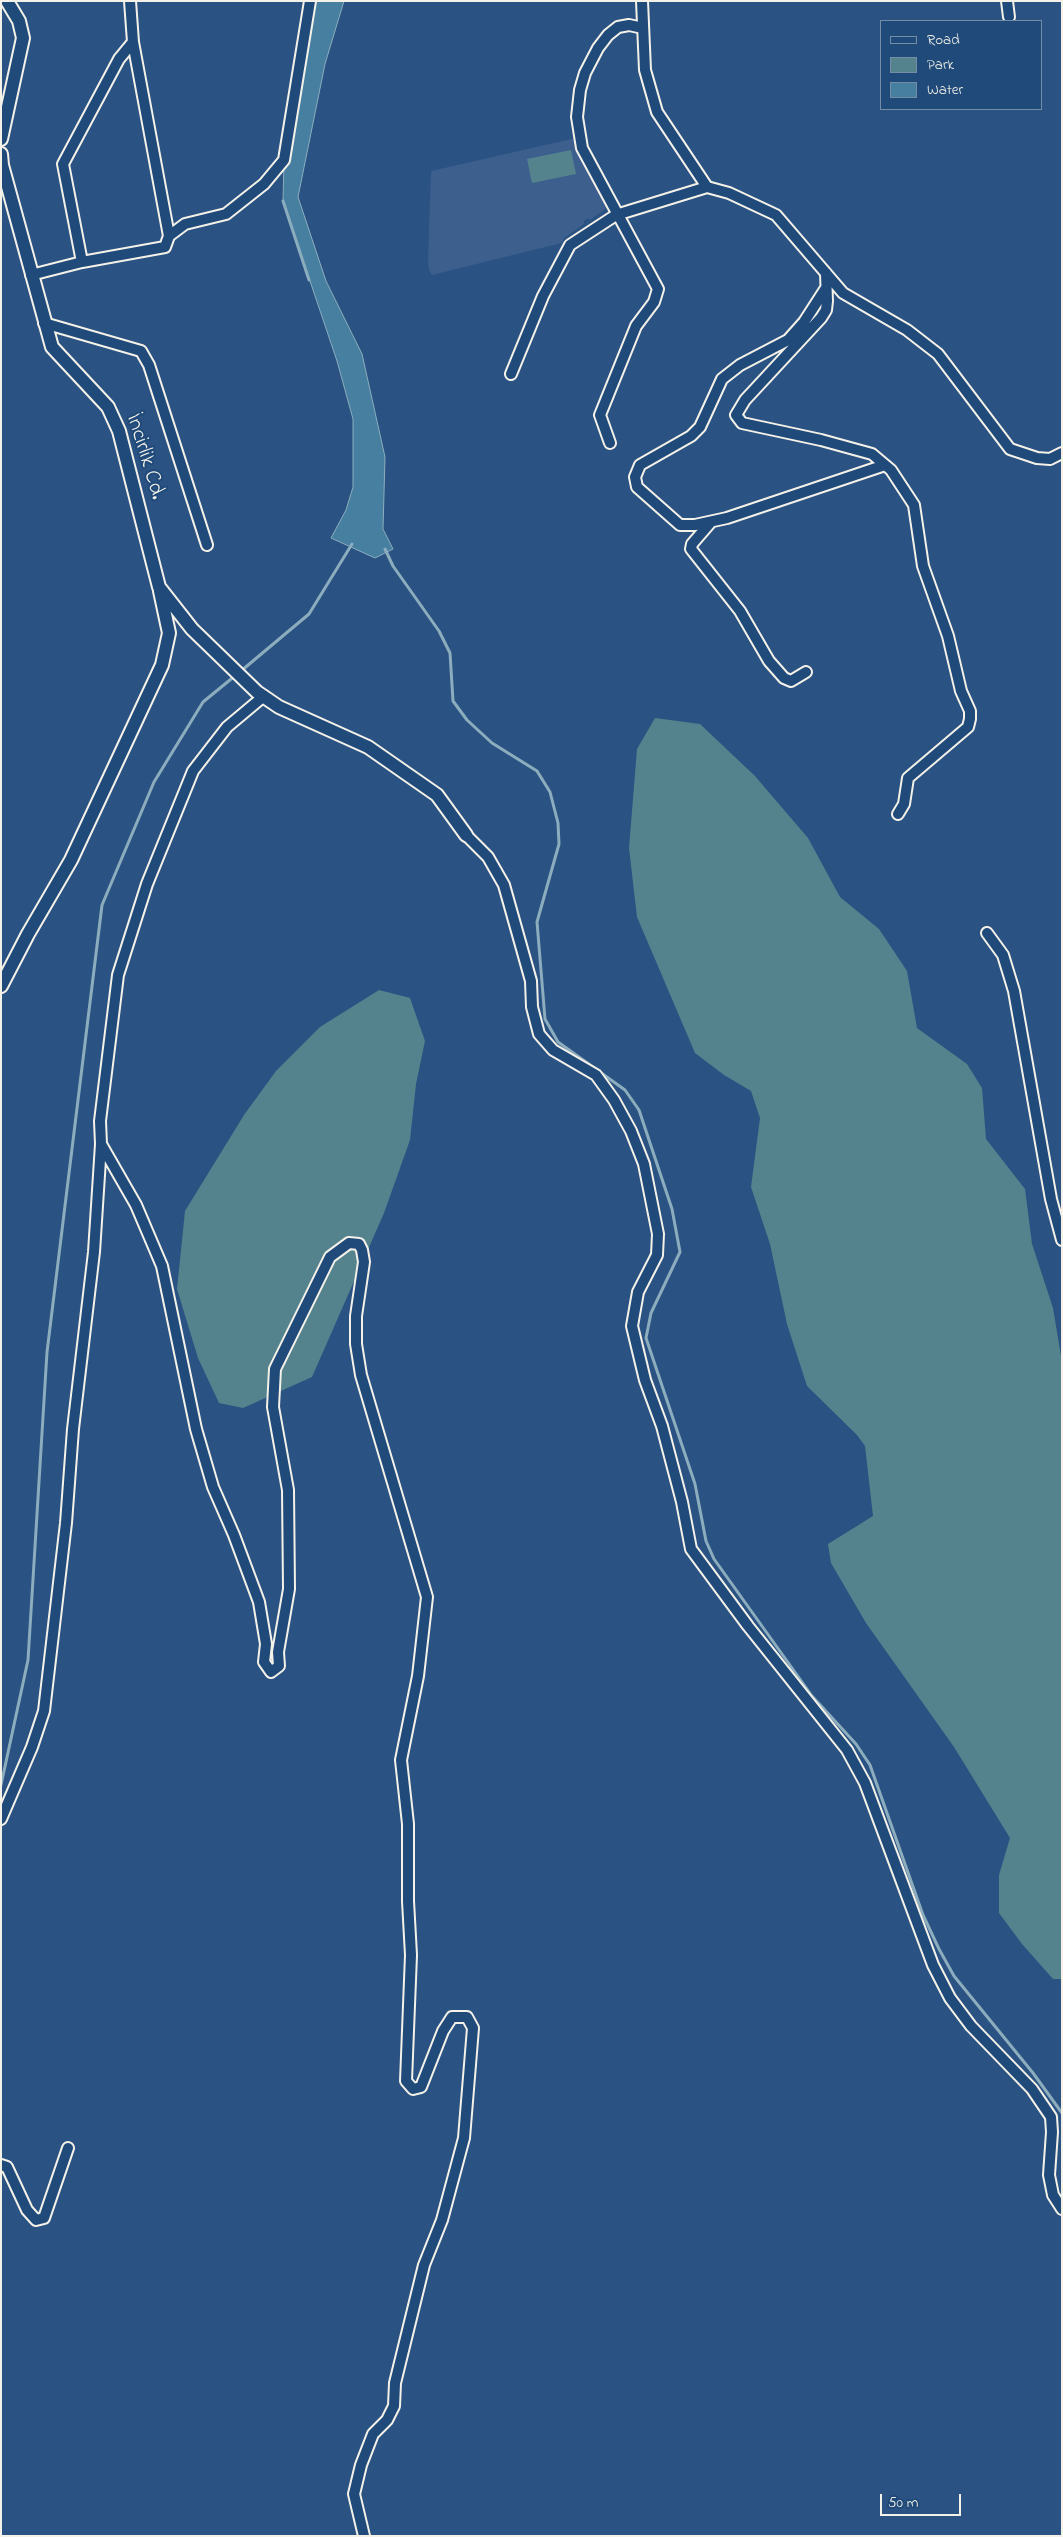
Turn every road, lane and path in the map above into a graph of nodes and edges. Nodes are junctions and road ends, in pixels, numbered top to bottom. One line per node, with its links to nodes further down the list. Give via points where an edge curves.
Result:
1 (7, 1): 9 (street, via 19,21 22,38)
2 (130, 1): 8 (street)
3 (310, 1): 13 (street, via 284,160 264,184 226,214 185,224)
4 (642, 1): 7 (street)
5 (1007, 1): 6 (street)
6 (1010, 17)
7 (643, 28): 11 (street, via 645,70 657,112); 12 (street, via 629,25 608,34 585,73 580,90 577,117 582,148)
8 (133, 42): 13 (street); 14 (street, via 119,59 63,164)
9 (1, 139)
10 (1, 154): 16 (street, İncirlik Cd.)
11 (707, 187): 12 (street); 15 (street, via 729,193 776,215)
12 (616, 215): 19 (street, via 570,245 543,296); 20 (street, via 658,289 654,302 636,326 600,415)
13 (169, 236): 14 (street, via 165,247)
14 (82, 262): 16 (street)
15 (826, 272): 17 (street); 21 (street, via 843,293 908,330 938,354 1010,449 1050,459)
16 (31, 275): 18 (street, İncirlik Cd.)
17 (826, 288): 22 (street, via 826,310 821,318 745,400 736,415 742,423 872,454); 23 (street, via 788,340 730,370 722,379 700,426 691,436 640,465 635,477 637,487 680,525)
18 (44, 323): 24 (street, via 141,351 149,365); 25 (street, İncirlik Cd., via 52,347 108,407 119,431)
19 (511, 374)
20 (610, 443)
21 (1062, 453)
22 (884, 465): 23 (street); 28 (street, via 900,481 914,505 922,566 948,636 961,691 970,711 968,727 908,778 904,804)
23 (711, 522): 26 (street, via 691,549 740,611 769,661 784,678 791,681)
24 (206, 545)
25 (159, 587): 27 (street, İncirlik Cd., via 192,629); 31 (street, via 170,633 162,665 71,860)
26 (806, 672)
27 (261, 694): 29 (street, İncirlik Cd., via 279,707 368,747 437,795); 32 (street, via 228,727 193,771 147,884 118,974 100,1121)
28 (898, 814)
29 (466, 835): 37 (street, via 488,857 504,885 531,981 532,1007 539,1034 554,1050 596,1075 632,1131 644,1164 658,1234 658,1254 638,1292 632,1326 645,1380 662,1426 691,1549 847,1750 865,1783 933,1965 950,1998 971,2026 1032,2089 1050,2117 1049,2175 1053,2195)
30 (987, 933): 33 (street, via 1003,955 1014,991 1051,1199)
31 (1, 986)
32 (101, 1144): 34 (street, via 94,1252 44,1711); 38 (street, via 136,1205 162,1266 196,1429 212,1487 259,1602 266,1644 264,1662 271,1672 279,1666 278,1652 289,1589 288,1490 273,1407 275,1369 330,1257 349,1243 359,1244 362,1250 364,1262 356,1316 361,1375 427,1597 418,1676 401,1760 408,1824 411,1955 406,2081 413,2089 421,2087 452,2017 467,2017 474,2028 464,2138 442,2220 424,2264 395,2383 394,2406 387,2420 373,2434 354,2494)
33 (1062, 1240)
34 (1, 1818)
35 (68, 2148): 36 (street, via 44,2218 36,2220 7,2167)
36 (1, 2165)
37 (1062, 2209)
38 (364, 2536)

